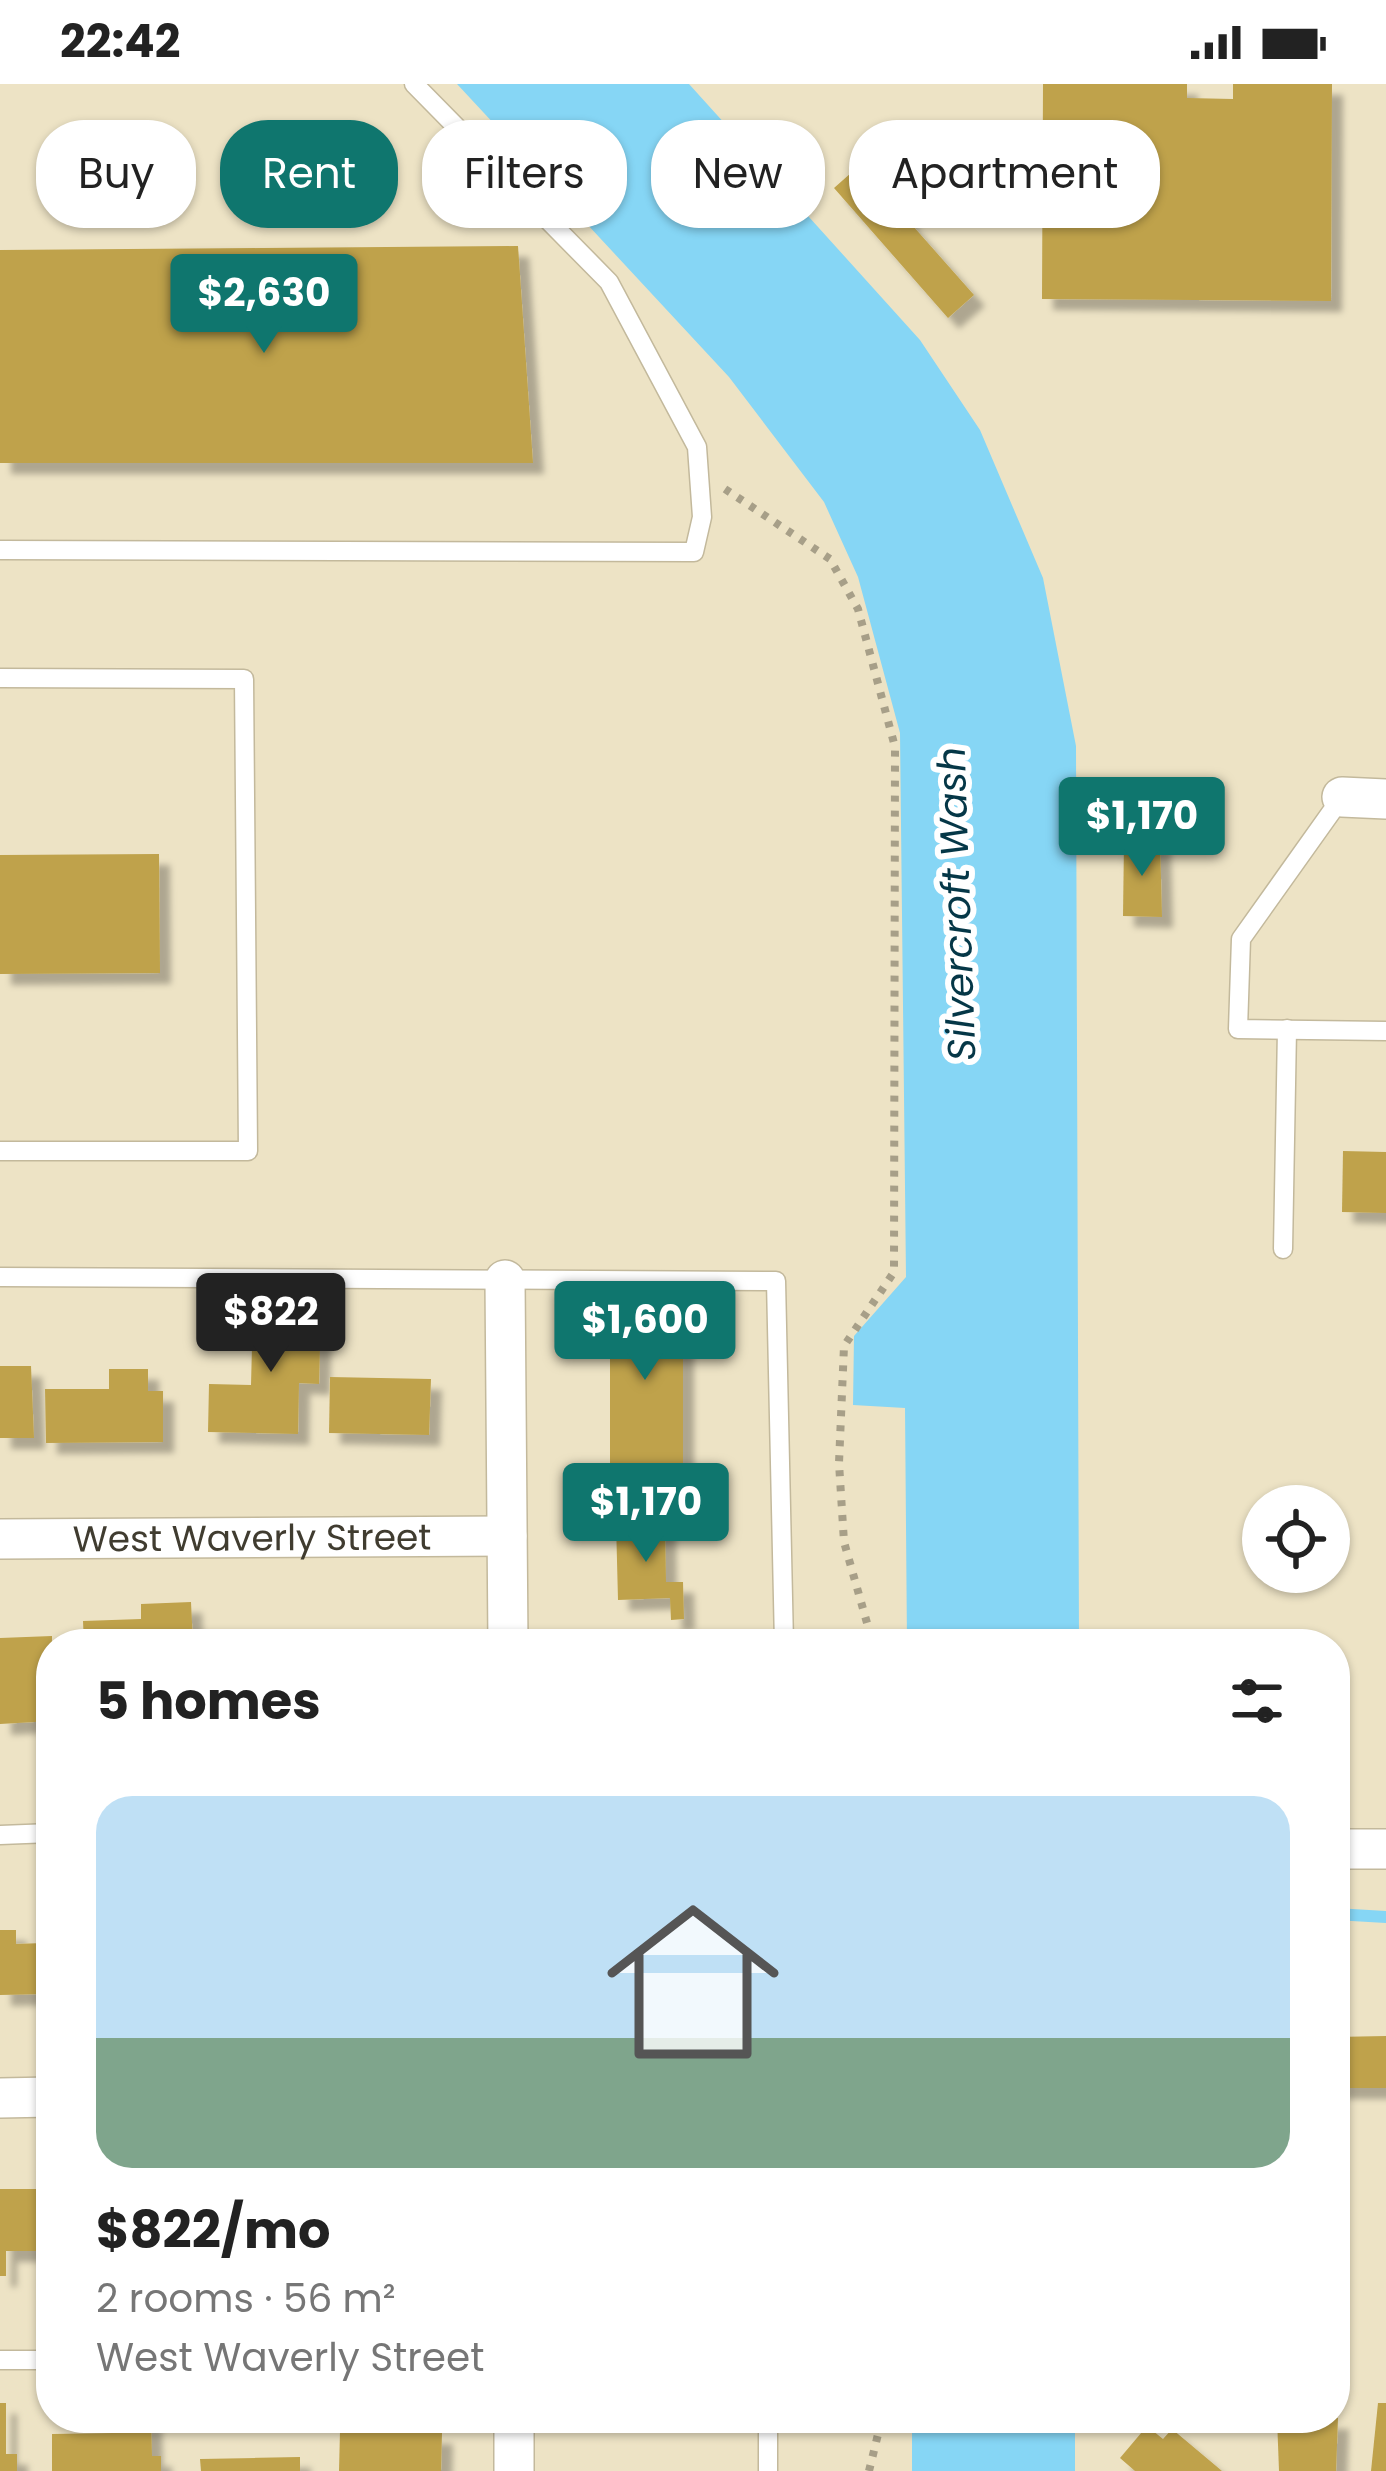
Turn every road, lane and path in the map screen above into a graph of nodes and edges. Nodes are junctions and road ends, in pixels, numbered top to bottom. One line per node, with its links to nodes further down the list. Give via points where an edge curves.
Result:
1 (415, 84): 2 (lane, via 609,282 697,447)
2 (699, 472): 3 (lane, via 694,552); 17 (path, via 830,559 858,609 896,747 894,1272 844,1346 839,1463 844,1542)
3 (0, 550)
4 (0, 678): 9 (lane, via 244,679 248,1151)
5 (1342, 797): 6 (street); 7 (lane, via 1241,939 1238,1029)
6 (1386, 800)
7 (1287, 1029): 8 (lane); 10 (lane)
8 (1386, 1031)
9 (0, 1151)
10 (1283, 1249)
11 (0, 1277): 12 (lane)
12 (505, 1280): 13 (street); 16 (lane, via 776,1281)
13 (507, 1536): 14 (street, West Waverly Street); 15 (street)
14 (0, 1539)
15 (508, 1629)
16 (784, 1629)
17 (869, 1629)
18 (36, 1834): 19 (lane)
19 (0, 1835)
20 (1350, 1849): 21 (street)
21 (1386, 1849)
22 (36, 2097): 23 (street)
23 (0, 2098)
24 (0, 2360): 25 (lane)
25 (36, 2360)
26 (514, 2433): 29 (street)
27 (768, 2433): 30 (lane)
28 (878, 2433): 31 (path)
29 (514, 2471)
30 (768, 2471)
31 (869, 2471)

